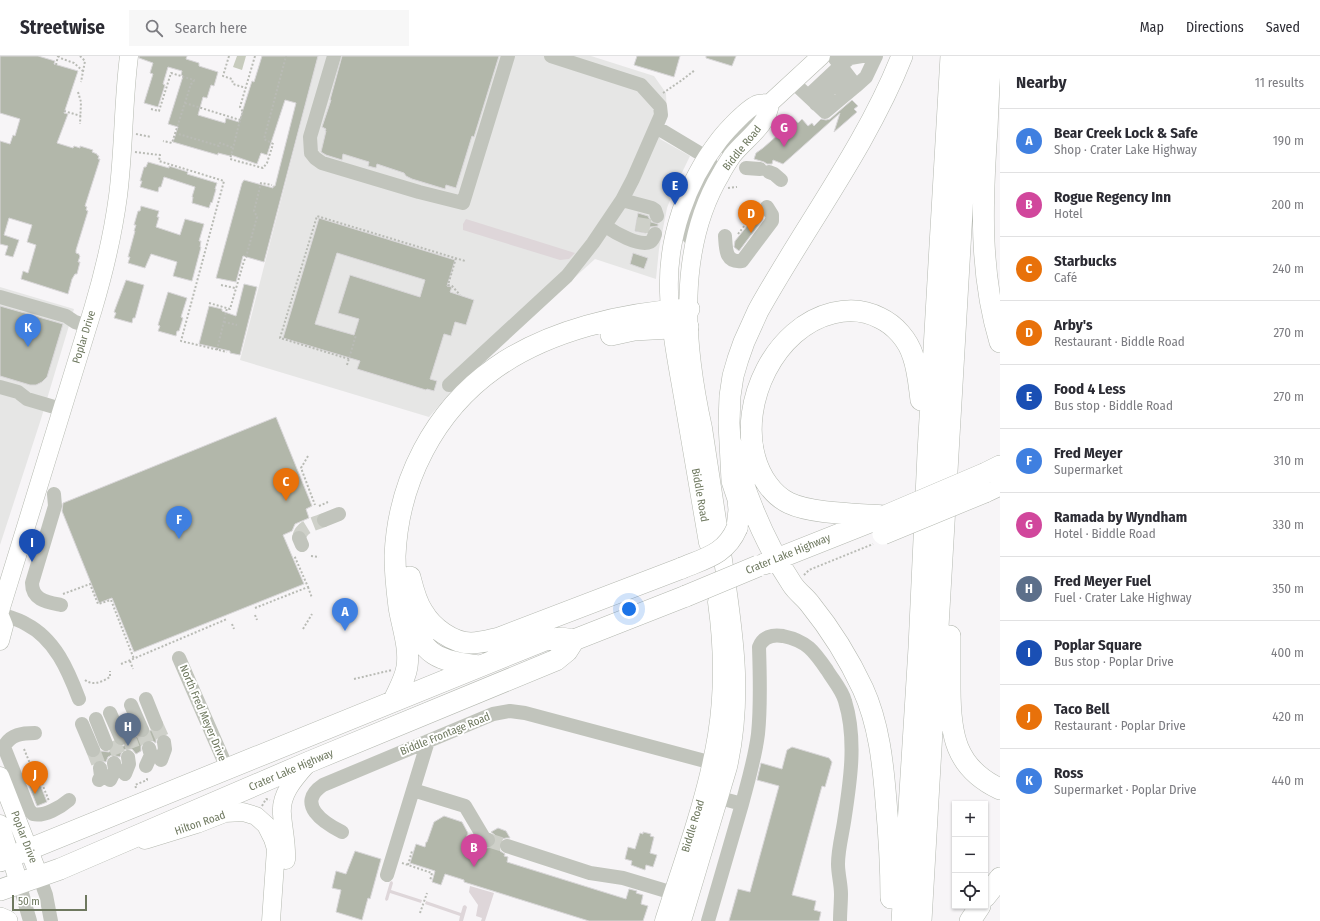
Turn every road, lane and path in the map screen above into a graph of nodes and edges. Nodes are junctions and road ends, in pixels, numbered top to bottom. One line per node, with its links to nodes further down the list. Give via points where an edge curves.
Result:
1 (58, 56): 18 (path); 21 (path, via 74,63)
2 (80, 56): 21 (path, via 85,61)
3 (129, 56): 63 (main road, Poplar Drive, via 118,196 112,234)
4 (229, 56): 24 (path, via 223,76 232,79 233,84)
5 (255, 56): 24 (path)
6 (286, 56): 40 (path, via 264,139 273,144 266,166 263,168 230,159)
7 (334, 56): 8 (street, via 310,137 311,154 322,163 463,203)
8 (508, 56)
9 (551, 56): 16 (street)
10 (821, 56): 23 (main road, Biddle Road)
11 (862, 56): 20 (street, via 850,58)
12 (902, 56): 73 (highway, via 865,132 751,326 732,382 728,414)
13 (951, 56): 74 (highway)
14 (971, 56): 84 (highway)
15 (991, 56): 65 (highway, via 984,182 984,243 990,298)
16 (588, 62): 26 (street, via 638,83)
17 (874, 62): 20 (street, via 863,70); 20 (street, via 866,77)
18 (56, 66)
19 (695, 70): 26 (path)
20 (844, 70): 27 (street); 27 (street, via 831,90); 27 (street, via 825,112)
21 (84, 72): 22 (path)
22 (81, 82)
23 (793, 82): 27 (street); 29 (main road, Biddle Road)
24 (246, 88): 33 (path, via 240,107 243,112)
25 (78, 92): 32 (path)
26 (653, 99): 35 (street, via 661,109)
27 (812, 100)
28 (185, 102): 30 (path, via 190,84 194,80 171,73 158,111); 33 (path); 36 (path)
29 (762, 105): 42 (main road, Biddle Road, via 740,117); 43 (main road, Biddle Road, via 770,111)
30 (151, 109)
31 (64, 111): 32 (path)
32 (81, 116): 34 (path)
33 (240, 120): 40 (path)
34 (80, 124)
35 (656, 127): 42 (street); 48 (street, via 632,179 641,209)
36 (175, 133): 39 (path, via 172,143); 40 (path)
37 (133, 134): 38 (path)
38 (151, 137)
39 (163, 141)
40 (234, 148)
41 (132, 152): 66 (path, via 160,155 159,161 224,181 181,341)
42 (706, 157): 51 (street, via 711,164 710,173 694,206 687,230); 60 (main road, Biddle Road, via 682,207 675,230 669,291)
43 (752, 166): 44 (street, via 774,174); 51 (main road, Biddle Road, via 713,187 701,215)
44 (781, 180)
45 (272, 185): 55 (path, via 261,182 254,211 257,217)
46 (750, 206): 49 (path, via 757,210)
47 (767, 207): 49 (street, via 772,215 772,221 742,260 732,260 728,256 726,249)
48 (605, 226): 50 (street, via 624,237); 70 (street, via 567,276)
49 (732, 235)
50 (642, 236)
51 (694, 242): 60 (main road, Biddle Road)
52 (456, 258): 53 (path); 56 (path, via 448,285); 68 (path, via 318,216 280,338)
53 (465, 261)
54 (221, 285): 55 (path)
55 (235, 288): 59 (path, via 230,309)
56 (460, 295)
57 (0, 297): 63 (street, via 66,316)
58 (209, 304): 59 (path)
59 (227, 308): 61 (path)
60 (680, 319): 87 (highway, via 565,347 513,372 483,395 451,431 426,476 412,525); 115 (highway, via 652,312 554,337 528,348 494,368 461,397 443,418 415,467 399,521 395,557 397,590 408,658 405,674); 123 (main road, Biddle Road, via 720,622)
61 (224, 322): 62 (path); 66 (path)
62 (237, 325)
63 (88, 326): 72 (main road, Poplar Drive)
64 (356, 335): 68 (path)
65 (1000, 342)
66 (217, 350): 67 (path)
67 (227, 352)
68 (349, 359): 69 (path)
69 (347, 365)
70 (449, 384)
71 (0, 387): 72 (street)
72 (61, 410): 93 (main road, Poplar Drive)
73 (730, 440): 86 (highway, via 739,472 764,533); 87 (highway, bridge, via 732,481 739,510 736,528 728,542 715,554 485,642 470,643 458,640 436,628 418,604)
74 (928, 453): 83 (highway, via 913,354 905,339 885,320 850,310 825,315 800,329 777,354 766,372 754,407 751,438 760,473 766,482 788,503 820,510); 166 (highway)
75 (308, 456): 79 (path, via 301,468)
76 (993, 479): 83 (highway, Crater Lake Highway, bridge)
77 (54, 494): 91 (street, via 55,506 32,589 36,596 50,603)
78 (328, 502): 80 (path)
79 (315, 505)
80 (319, 506)
81 (339, 514): 82 (street)
82 (324, 520)
83 (881, 531): 86 (highway, Crater Lake Highway, via 835,536); 88 (path, via 809,570)
84 (943, 539): 129 (highway, via 950,596 950,716 954,737 966,763 975,773); 167 (highway)
85 (319, 557): 89 (path, via 301,548)
86 (768, 563): 102 (highway, Crater Lake Highway, bridge); 165 (highway, via 810,603 843,650 864,690 878,737 883,771 890,858)
87 (410, 577): 108 (highway, via 412,617 422,643 439,658)
88 (804, 578)
89 (308, 587): 90 (path); 92 (path)
90 (312, 598)
91 (59, 601): 105 (path, via 90,584 98,604 111,600)
92 (255, 608)
93 (0, 611)
94 (312, 614): 101 (path)
95 (0, 615): 103 (main road, via 4,626); 114 (street, via 25,623 49,641)
96 (254, 615): 98 (path)
97 (227, 619): 105 (path)
98 (257, 620)
99 (232, 624): 100 (path)
100 (234, 629)
101 (302, 629)
102 (574, 640): 108 (highway, Crater Lake Highway, via 545,640); 121 (highway, Crater Lake Highway, via 567,651 556,660)
103 (0, 641)
104 (179, 658): 124 (street, North Fred Meyer Drive)
105 (134, 659): 106 (path)
106 (130, 661): 107 (path); 110 (path)
107 (121, 664)
108 (479, 666): 115 (highway, Crater Lake Highway)
109 (397, 669): 113 (path)
110 (133, 670)
111 (110, 671): 112 (path, via 110,677 96,683)
112 (84, 679)
113 (354, 679)
114 (79, 698)
115 (394, 700): 124 (highway, Crater Lake Highway)
116 (114, 712): 118 (street); 118 (street); 118 (street); 118 (street)
117 (35, 733): 127 (street, via 16,736 8,740 4,747)
118 (124, 737)
119 (428, 741): 123 (street, Biddle Frontage Road, via 493,714 510,711); 130 (street); 136 (street, Biddle Frontage Road, via 316,790 312,799 312,808 316,815)
120 (24, 749): 126 (path)
121 (309, 762): 137 (highway, Crater Lake Highway); 160 (main road, via 290,786 282,803 287,855)
122 (131, 764): 128 (path, via 147,780 135,784)
123 (720, 765): 131 (main road, Biddle Road); 151 (main road, Biddle Road)
124 (227, 768): 141 (highway, Crater Lake Highway)
125 (0, 776): 141 (main road, Poplar Drive)
126 (36, 778): 127 (path); 133 (path, via 39,776)
127 (19, 784): 132 (street, via 29,810 36,815 61,807)
128 (136, 788)
129 (1000, 789)
130 (413, 790): 138 (street, via 465,806 484,838); 144 (street)
131 (720, 798): 134 (street); 162 (main road, Biddle Road)
132 (69, 800)
133 (50, 803)
134 (742, 804): 163 (street); 164 (street, via 758,735 759,648 762,641 769,636 793,638 814,651 840,690 848,716 851,747 850,785 838,863)
135 (0, 824): 141 (main road, Poplar Drive)
136 (342, 832)
137 (129, 840): 145 (highway, Crater Lake Highway); 159 (main road, Hilton Road, via 148,841 225,813 243,812 256,816 266,825 276,849)
138 (488, 840)
139 (507, 846): 151 (street, via 590,873 623,878)
140 (412, 851): 143 (path)
141 (13, 855): 145 (main road, Poplar Drive); 148 (main road, Poplar Drive)
142 (399, 862): 143 (path)
143 (408, 865): 147 (path, via 432,873)
144 (387, 875)
145 (39, 876): 148 (highway, Crater Lake Highway); 158 (street)
146 (1000, 878): 152 (highway)
147 (430, 881)
148 (19, 883): 149 (highway, Crater Lake Highway); 157 (street)
149 (0, 890)
150 (426, 893): 154 (path)
151 (673, 893): 161 (main road, Biddle Road)
152 (988, 894)
153 (978, 909): 168 (highway)
154 (420, 912)
155 (0, 918): 156 (highway)
156 (7, 921)
157 (30, 921)
158 (51, 921)
159 (271, 921)
160 (281, 921)
161 (664, 921)
162 (682, 921)
163 (708, 921)
164 (840, 921)
165 (891, 921)
166 (902, 921)
167 (921, 921)
168 (970, 921)

